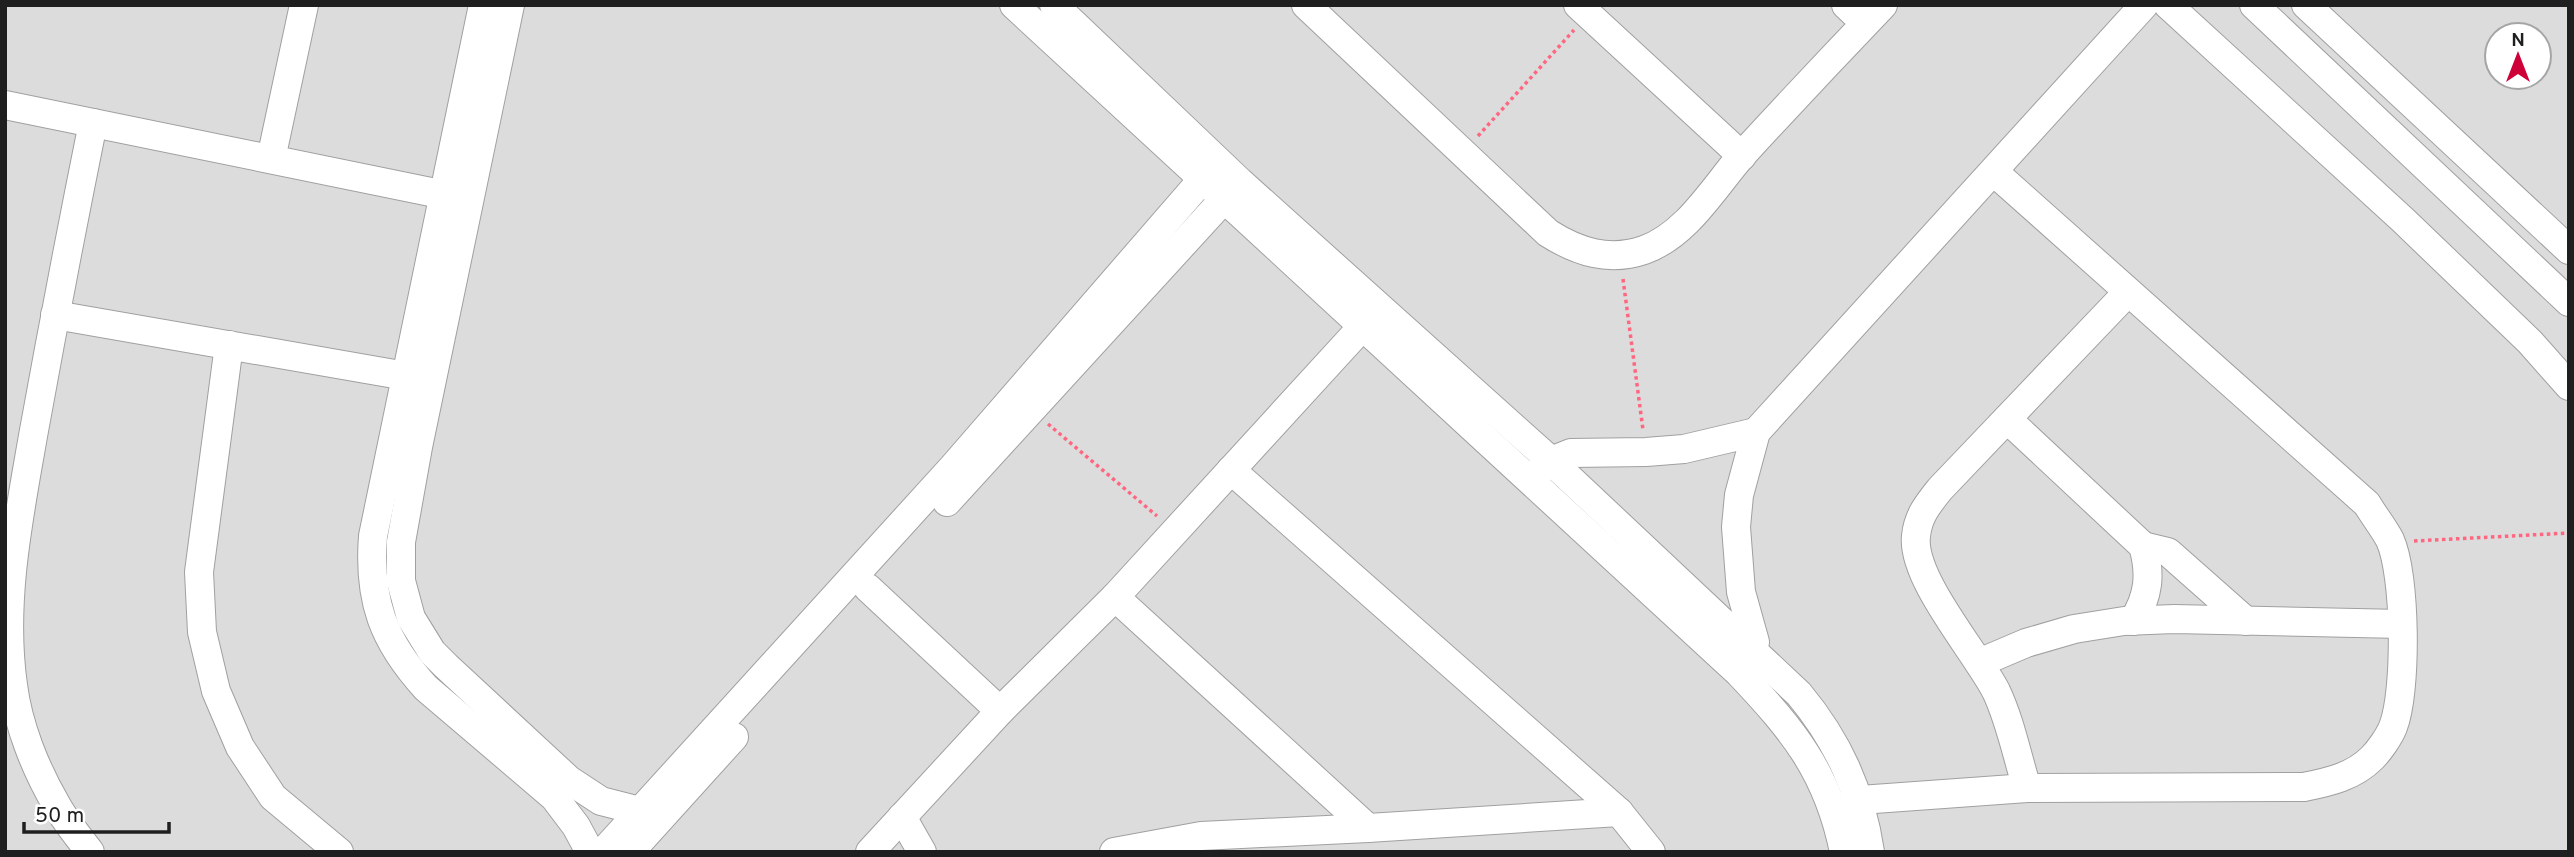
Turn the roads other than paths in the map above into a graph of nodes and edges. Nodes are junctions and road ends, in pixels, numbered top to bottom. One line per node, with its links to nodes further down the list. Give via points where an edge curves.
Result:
1 (304, 5): 16 (street)
2 (483, 5): 20 (street)
3 (509, 5): 20 (street)
4 (1014, 5): 17 (street)
5 (1054, 5): 17 (street)
6 (1306, 5): 15 (street, via 1548,233 1570,247 1620,256 1667,239)
7 (2144, 5): 18 (street)
8 (2168, 5): 28 (street, via 2403,220 2530,342)
9 (2306, 5): 21 (street)
10 (1583, 10): 15 (street)
11 (1865, 11): 15 (street)
12 (2272, 11): 23 (street)
13 (5, 105): 14 (street)
14 (93, 123): 16 (street); 24 (street)
15 (1742, 156)
16 (271, 159): 20 (street)
17 (1211, 170): 19 (street); 47 (street, via 953,467)
18 (1994, 172): 22 (street); 30 (street)
19 (1232, 190): 25 (street); 31 (street); 35 (street)
20 (456, 198): 27 (street); 44 (street, via 401,542 401,581 411,618 432,652)
21 (2569, 250)
22 (2128, 292): 29 (street); 39 (street, via 2367,504 2391,542)
23 (2569, 302)
24 (55, 315): 26 (street); 40 (street, via 15,546)
25 (1362, 327): 32 (street); 33 (street)
26 (229, 345): 27 (street); 52 (street, via 199,572 202,632 216,691 240,747 273,797)
27 (406, 376): 44 (street, via 373,536 371,564 381,619 392,644 426,688)
28 (2569, 386)
29 (2007, 419): 34 (street); 42 (street, via 1923,511 1916,538 1931,589)
30 (1756, 432): 31 (street, via 1684,449 1581,451); 41 (street, via 1736,527 1741,592 1753,632)
31 (1551, 461): 33 (street); 41 (street)
32 (1231, 470): 36 (street); 48 (street)
33 (1531, 482): 41 (street)
34 (2143, 546): 37 (street, via 2148,585); 38 (street, via 2168,552)
35 (868, 588): 43 (street); 55 (street)
36 (1115, 597): 43 (street); 50 (street)
37 (2133, 621): 38 (street); 42 (street, via 2074,629)
38 (2246, 621): 39 (street)
39 (2402, 624): 45 (street, via 2401,692 2393,728 2371,759 2340,779 2304,787)
40 (7, 627): 51 (street, via 13,685 29,747 56,805)
41 (1746, 662): 46 (street, via 1782,677 1814,713 1840,754); 60 (street, via 1807,754 1831,803)
42 (1979, 663): 45 (street, via 1997,693)
43 (1000, 711): 49 (street)
44 (548, 777): 47 (street, via 601,801); 53 (street)
45 (2026, 788): 46 (street)
46 (1860, 800): 61 (street)
47 (640, 811): 54 (street)
48 (1619, 812): 50 (street); 59 (street)
49 (902, 817): 56 (street); 57 (street)
50 (1368, 828): 58 (street, via 1201,836)
51 (90, 852)
52 (339, 852)
53 (590, 852)
54 (603, 852)
55 (630, 852)
56 (870, 852)
57 (922, 852)
58 (1114, 852)
59 (1651, 852)
60 (1844, 852)
61 (1870, 852)

